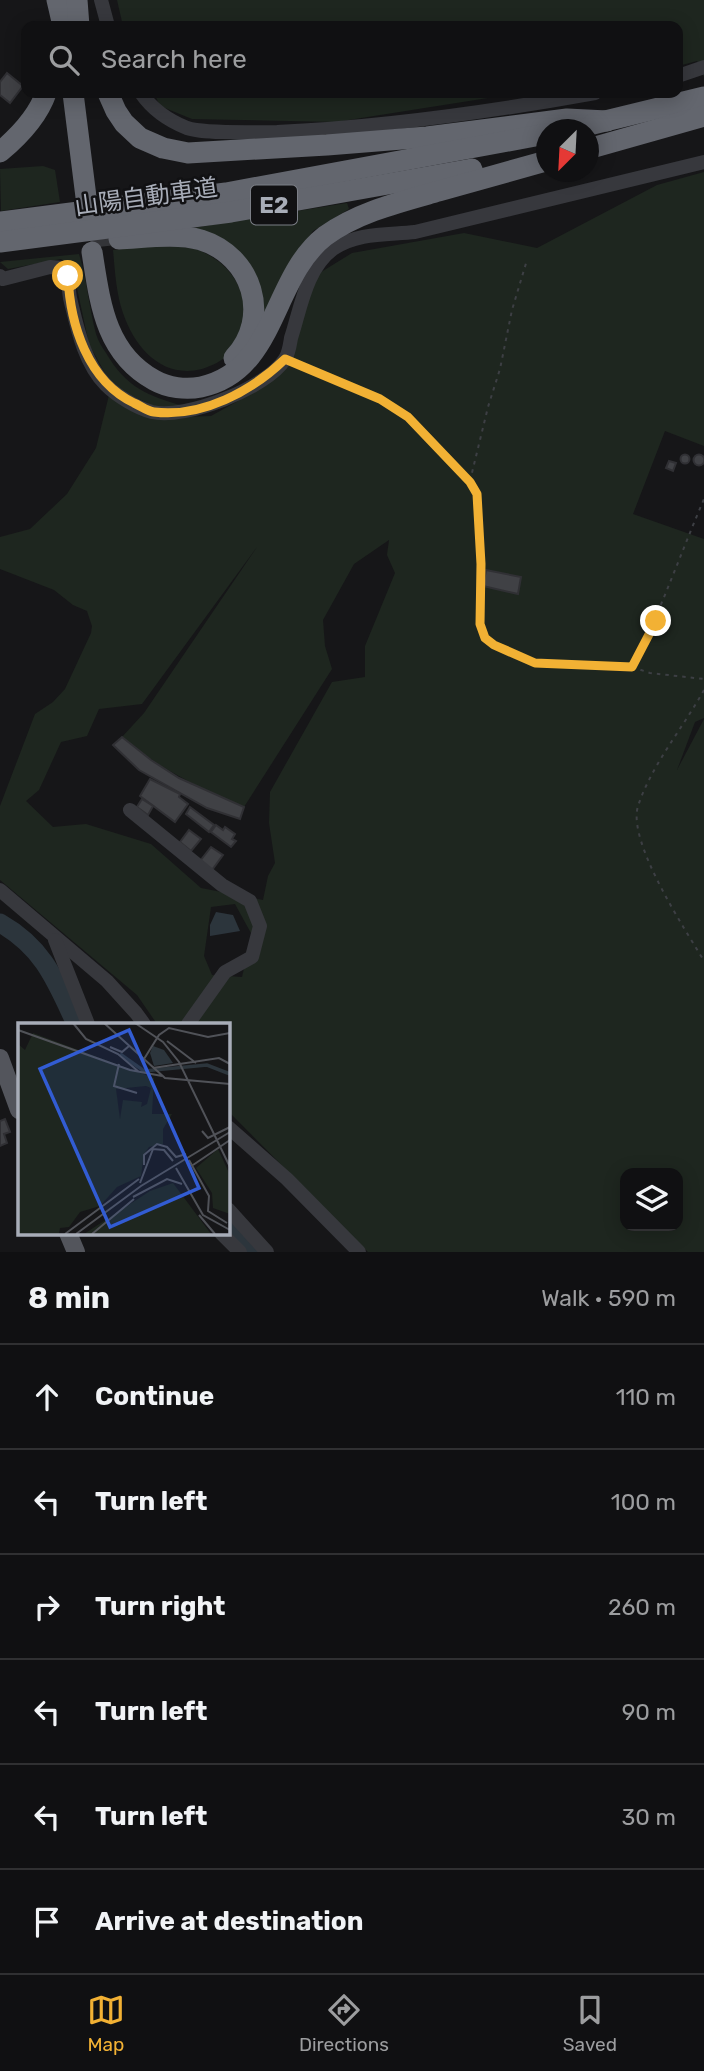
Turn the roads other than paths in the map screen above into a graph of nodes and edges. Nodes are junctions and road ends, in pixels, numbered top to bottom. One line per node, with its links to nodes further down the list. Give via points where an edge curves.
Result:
1 (101, 0): 2 (street)
2 (107, 21)
3 (704, 68): 4 (street)
4 (683, 74)
5 (704, 97): 13 (highway)
6 (44, 98): 18 (highway)
7 (74, 98): 8 (highway, via 91,196)
8 (85, 98)
9 (111, 98): 13 (highway, via 124,123 140,138 188,153 414,138 567,119)
10 (144, 98): 11 (street, via 152,109 188,128 248,133 430,119)
11 (569, 98)
12 (704, 116): 16 (highway); 17 (highway)
13 (607, 121): 14 (highway)
14 (599, 123)
15 (536, 136): 22 (highway, 山陽自動車道 / E2, via 226,193)
16 (599, 142)
17 (599, 146)
18 (0, 152)
19 (536, 156): 23 (highway, 山陽自動車道 / E2, via 231,212)
20 (704, 162): 24 (street, via 415,232 369,235 334,248 312,271 285,359 267,377 219,403 180,412 152,412 105,384 79,335 68,276 62,268)
21 (536, 164): 23 (highway, via 378,209 341,225 304,259 248,361 213,384 191,389 163,385 137,371 123,355 101,306 97,251 109,298 132,350 162,373 184,379 224,366 243,348 253,324 251,288 243,270 225,251 199,240 169,237)
22 (0, 222)
23 (10, 241)
24 (0, 276)
25 (130, 810): 30 (street, via 222,885 250,901 260,926 252,957 225,972)
26 (0, 890): 27 (street)
27 (55, 939): 28 (street); 29 (street, via 107,981)
28 (88, 1023)
29 (143, 1023)
30 (189, 1023)
31 (0, 1058): 32 (main road)
32 (18, 1107)
33 (229, 1128): 40 (street)
34 (229, 1210): 39 (street)
35 (68, 1234): 37 (main road)
36 (222, 1234): 38 (street)
37 (76, 1252)
38 (240, 1252)
39 (267, 1252)
40 (359, 1252)

